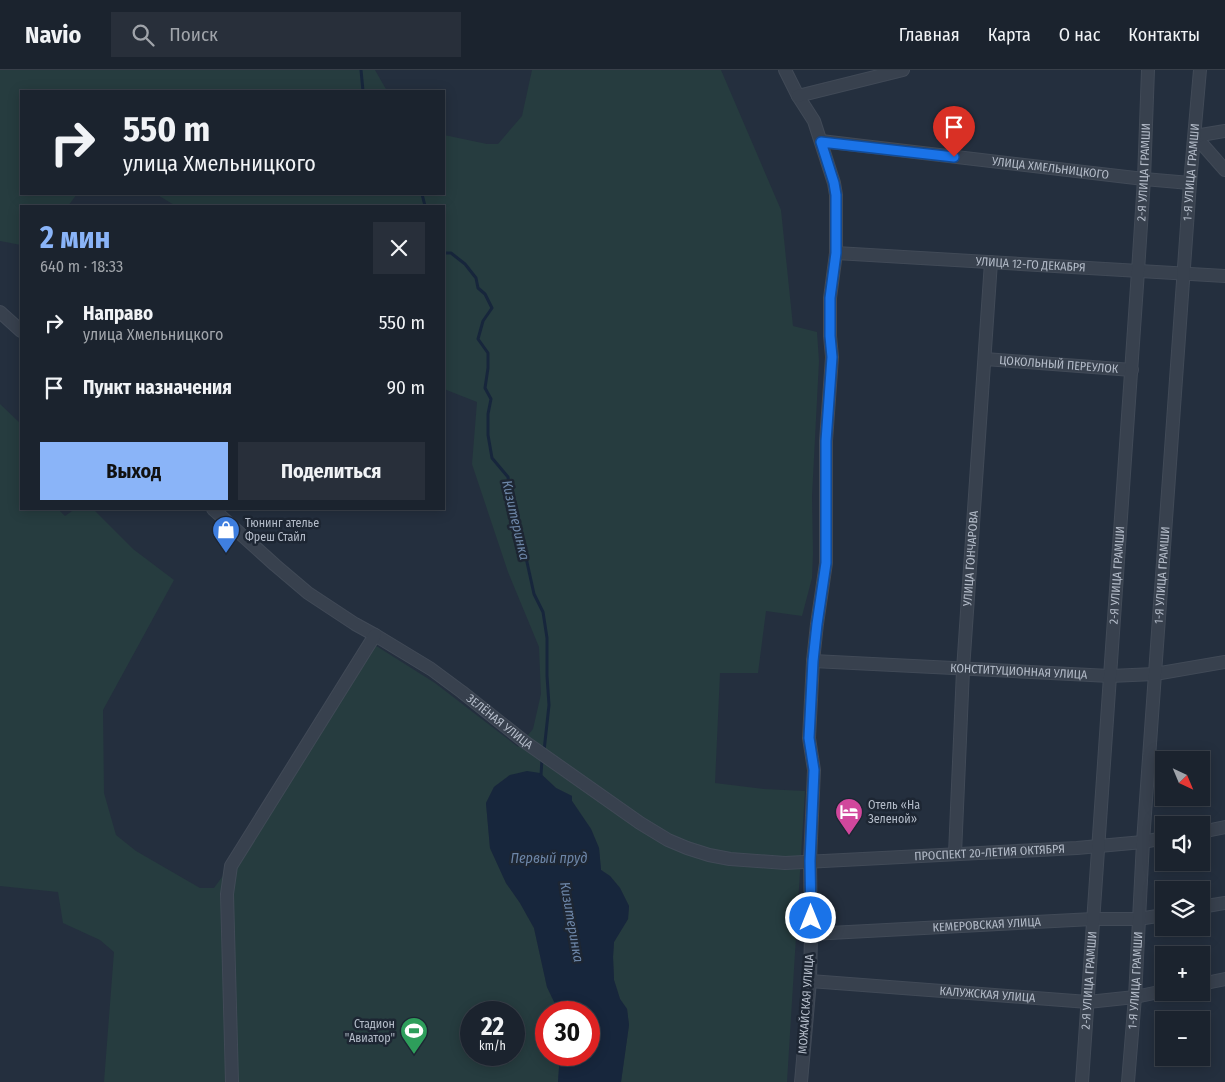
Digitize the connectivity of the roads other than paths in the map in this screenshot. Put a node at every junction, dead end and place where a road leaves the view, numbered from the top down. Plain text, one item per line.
1 (786, 70) edge
2 (903, 70) edge
3 (1148, 70) edge
4 (1200, 70) edge
5 (798, 96) junction
6 (1225, 131) edge
7 (1195, 136) junction
8 (821, 142) junction
9 (1225, 170) edge
10 (1144, 179) junction
11 (1190, 183) junction
12 (836, 253) junction
13 (991, 262) junction
14 (1138, 271) junction
15 (1184, 274) junction
16 (1225, 276) edge
17 (0, 312) edge
18 (20, 330) edge
19 (985, 359) junction
20 (1132, 370) junction
21 (214, 510) edge
22 (375, 635) junction
23 (813, 661) junction
24 (1225, 662) edge
25 (963, 670) junction
26 (1155, 674) junction
27 (1110, 676) junction
28 (1225, 827) edge
29 (1210, 830) edge
30 (1155, 840) edge
31 (1143, 842) junction
32 (1099, 846) junction
33 (955, 854) junction
34 (813, 861) junction
35 (1225, 903) edge
36 (1210, 906) edge
37 (1155, 916) edge
38 (1093, 919) junction
39 (1138, 919) junction
40 (811, 934) junction
41 (1225, 979) edge
42 (810, 981) junction
43 (1210, 982) edge
44 (1155, 993) edge
45 (1135, 997) junction
46 (1088, 1002) junction
47 (232, 1082) edge
48 (801, 1082) edge
49 (1082, 1082) edge
50 (1128, 1082) edge

1 - 5 street, МОЖАЙСКАЯ УЛИЦА
2 - 5 street
3 - 10 street, 2-Я УЛИЦА ГРАМШИ
4 - 7 street, 1-Я УЛИЦА ГРАМШИ
5 - 8 street, МОЖАЙСКАЯ УЛИЦА
6 - 7 street
7 - 9 street
7 - 11 street, 1-Я УЛИЦА ГРАМШИ
8 - 10 street, УЛИЦА ХМЕЛЬНИЦКОГО
8 - 12 street, МОЖАЙСКАЯ УЛИЦА
10 - 11 street, УЛИЦА ХМЕЛЬНИЦКОГО
10 - 14 street, 2-Я УЛИЦА ГРАМШИ
11 - 15 street, 1-Я УЛИЦА ГРАМШИ
12 - 13 street, УЛИЦА 12-ГО ДЕКАБРЯ
12 - 23 street, МОЖАЙСКАЯ УЛИЦА
13 - 14 street, УЛИЦА 12-ГО ДЕКАБРЯ
13 - 19 street, УЛИЦА ГОНЧАРОВА
14 - 15 street, УЛИЦА 12-ГО ДЕКАБРЯ
14 - 20 street, 2-Я УЛИЦА ГРАМШИ
15 - 16 street, УЛИЦА 12-ГО ДЕКАБРЯ
15 - 26 street, 1-Я УЛИЦА ГРАМШИ
17 - 18 street
19 - 20 street, ЦОКОЛЬНЫЙ ПЕРЕУЛОК
19 - 25 street, УЛИЦА ГОНЧАРОВА
20 - 27 street, 2-Я УЛИЦА ГРАМШИ
21 - 22 street, ЗЕЛЁНАЯ УЛИЦА
22 - 34 street, ЗЕЛЁНАЯ УЛИЦА
22 - 47 street
23 - 25 street, КОНСТИТУЦИОННАЯ УЛИЦА
23 - 34 street, МОЖАЙСКАЯ УЛИЦА
24 - 26 street, КОНСТИТУЦИОННАЯ УЛИЦА
25 - 27 street, КОНСТИТУЦИОННАЯ УЛИЦА
25 - 33 street, УЛИЦА ГОНЧАРОВА
26 - 27 street, КОНСТИТУЦИОННАЯ УЛИЦА
26 - 31 street, 1-Я УЛИЦА ГРАМШИ
27 - 32 street, 2-Я УЛИЦА ГРАМШИ
28 - 29 street
30 - 31 street, ПРОСПЕКТ 20-ЛЕТИЯ ОКТЯБРЯ
31 - 32 street, ПРОСПЕКТ 20-ЛЕТИЯ ОКТЯБРЯ
31 - 39 street, 1-Я УЛИЦА ГРАМШИ
32 - 33 street, ПРОСПЕКТ 20-ЛЕТИЯ ОКТЯБРЯ
32 - 38 street, 2-Я УЛИЦА ГРАМШИ
33 - 34 street, ПРОСПЕКТ 20-ЛЕТИЯ ОКТЯБРЯ
34 - 40 street, МОЖАЙСКАЯ УЛИЦА
35 - 36 street
37 - 39 street, КЕМЕРОВСКАЯ УЛИЦА
38 - 39 street, КЕМЕРОВСКАЯ УЛИЦА
38 - 40 street, КЕМЕРОВСКАЯ УЛИЦА
38 - 46 street, 2-Я УЛИЦА ГРАМШИ
39 - 45 street, 1-Я УЛИЦА ГРАМШИ
40 - 42 street, МОЖАЙСКАЯ УЛИЦА
41 - 43 street
42 - 46 street, КАЛУЖСКАЯ УЛИЦА
42 - 48 street, МОЖАЙСКАЯ УЛИЦА
44 - 45 street, КАЛУЖСКАЯ УЛИЦА
45 - 46 street, КАЛУЖСКАЯ УЛИЦА
45 - 50 street, 1-Я УЛИЦА ГРАМШИ
46 - 49 street, 2-Я УЛИЦА ГРАМШИ

